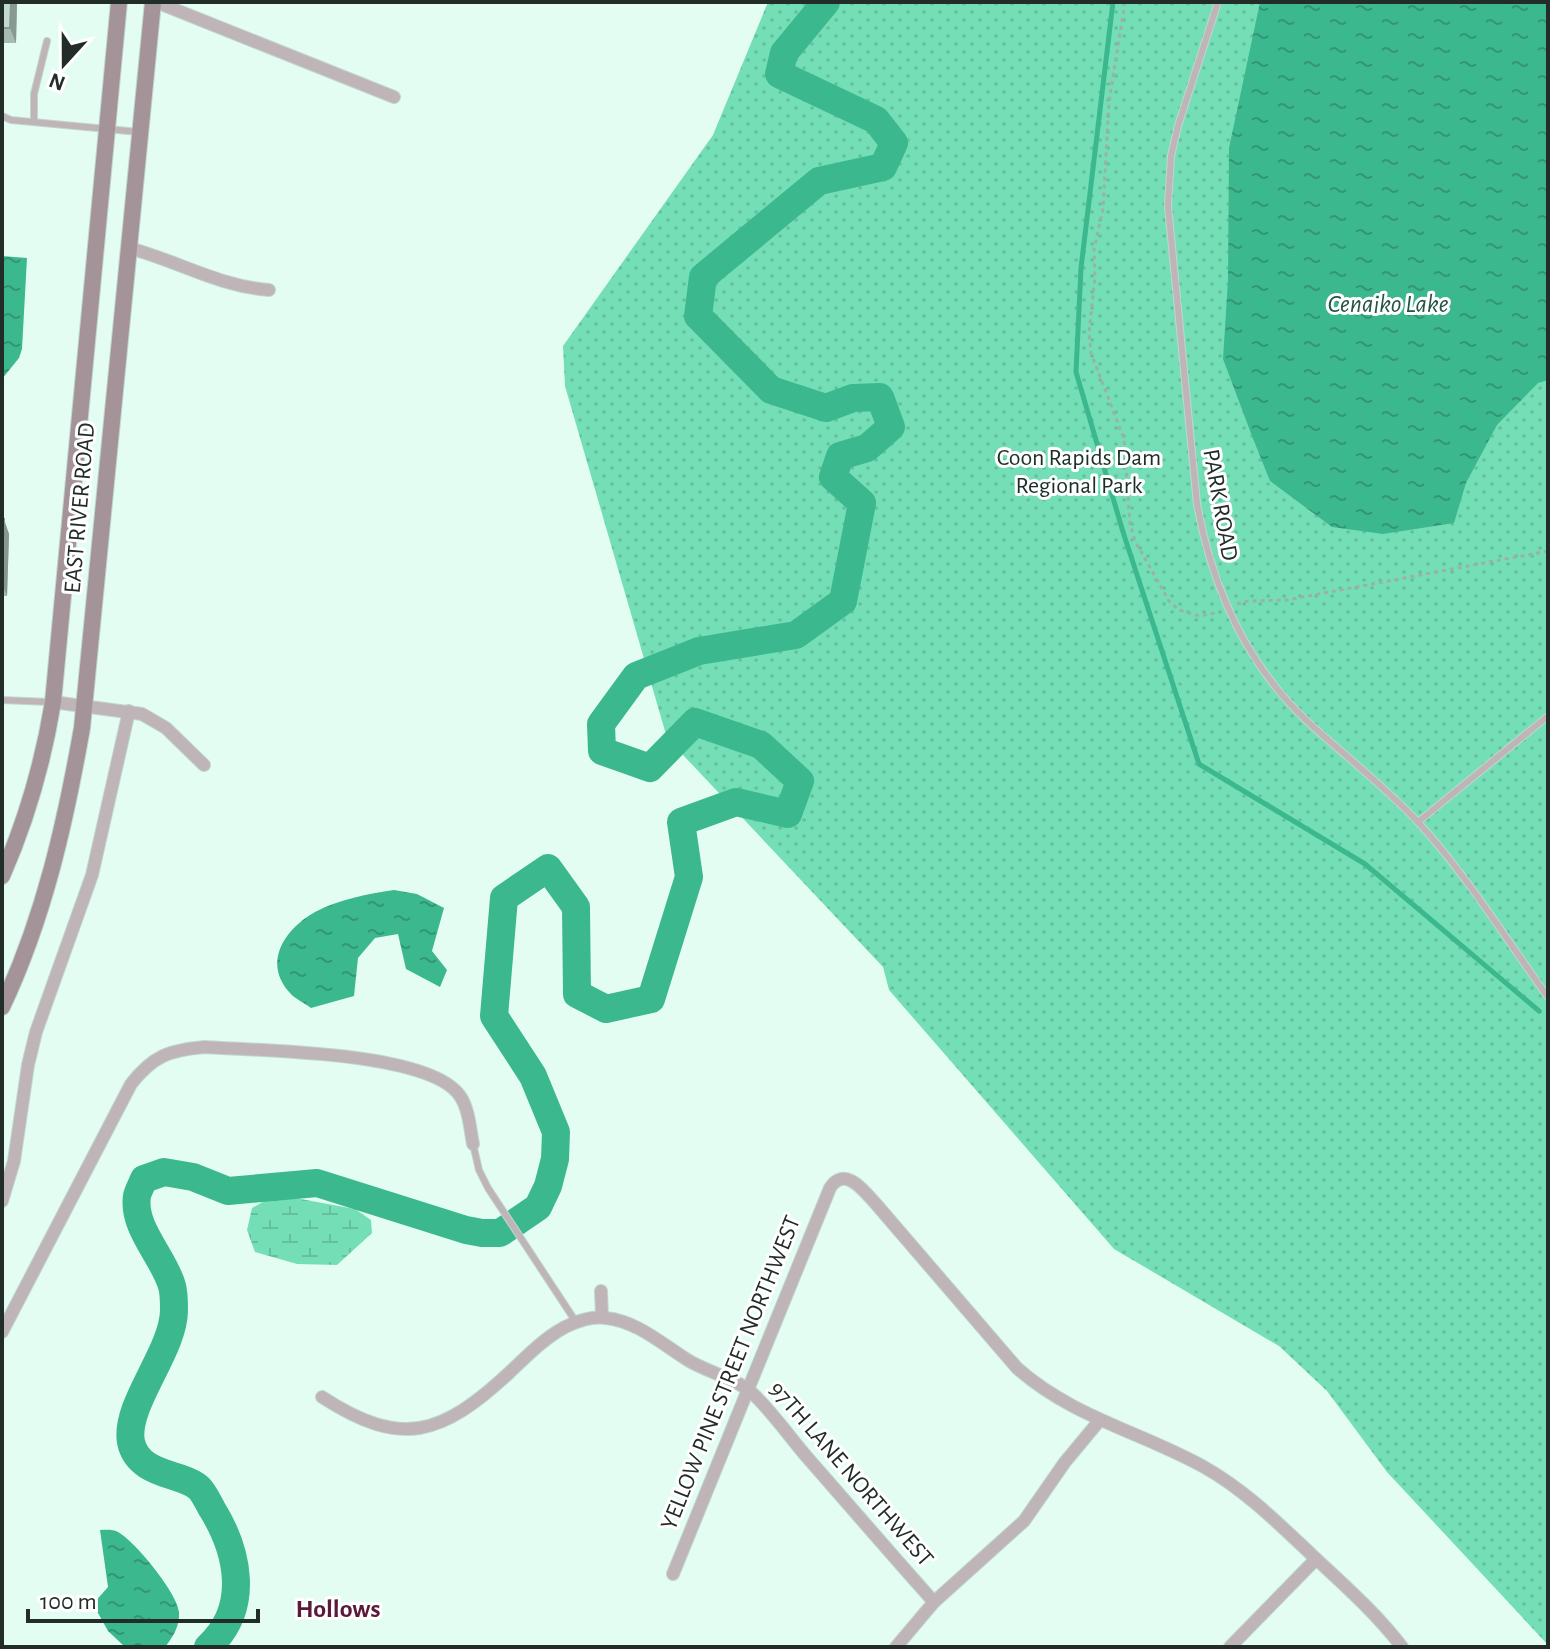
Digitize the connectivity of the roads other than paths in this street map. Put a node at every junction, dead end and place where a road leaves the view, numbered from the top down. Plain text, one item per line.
1 (119, 2) edge
2 (154, 2) edge
3 (1218, 2) edge
4 (47, 41) dead end
5 (394, 97) dead end
6 (2, 116) edge
7 (34, 122) junction
8 (106, 128) junction
9 (139, 132) junction
10 (129, 248) junction
11 (269, 290) dead end
12 (2, 700) edge
13 (53, 702) junction
14 (85, 705) junction
15 (129, 711) junction
16 (1548, 716) edge
17 (204, 765) dead end
18 (1418, 822) junction
19 (2, 876) edge
20 (1548, 997) edge
21 (2, 1007) edge
22 (473, 1144) joint
23 (2, 1201) edge
24 (601, 1291) dead end
25 (602, 1317) junction
26 (576, 1322) junction
27 (2, 1332) edge
28 (749, 1390) junction
29 (322, 1397) dead end
30 (1100, 1420) junction
31 (1316, 1559) junction
32 (673, 1574) dead end
33 (934, 1602) junction
34 (896, 1647) edge
35 (1230, 1647) edge
36 (1402, 1647) edge

1 - 8 main road, EAST RIVER ROAD
2 - 5 street
2 - 9 main road, EAST RIVER ROAD
3 - 18 lane, PARK ROAD
4 - 7 lane
6 - 7 lane
7 - 8 lane
8 - 9 lane
8 - 13 main road, EAST RIVER ROAD
9 - 10 main road, EAST RIVER ROAD
10 - 11 street
10 - 14 main road, EAST RIVER ROAD
12 - 13 lane
13 - 14 street
13 - 19 main road, EAST RIVER ROAD
14 - 15 street
14 - 21 main road, EAST RIVER ROAD
15 - 17 street
15 - 23 street
16 - 18 lane
18 - 20 lane, PARK ROAD
22 - 26 lane
22 - 27 street
24 - 25 street
25 - 26 street, 97TH LANE NORTHWEST
25 - 28 street, 97TH LANE NORTHWEST
26 - 29 street, 97TH LANE NORTHWEST
28 - 30 street, YELLOW PINE STREET NORTHWEST
28 - 32 street, YELLOW PINE STREET NORTHWEST
28 - 33 street, 97TH LANE NORTHWEST
30 - 31 street
30 - 33 street
31 - 35 street
31 - 36 street
33 - 34 street

